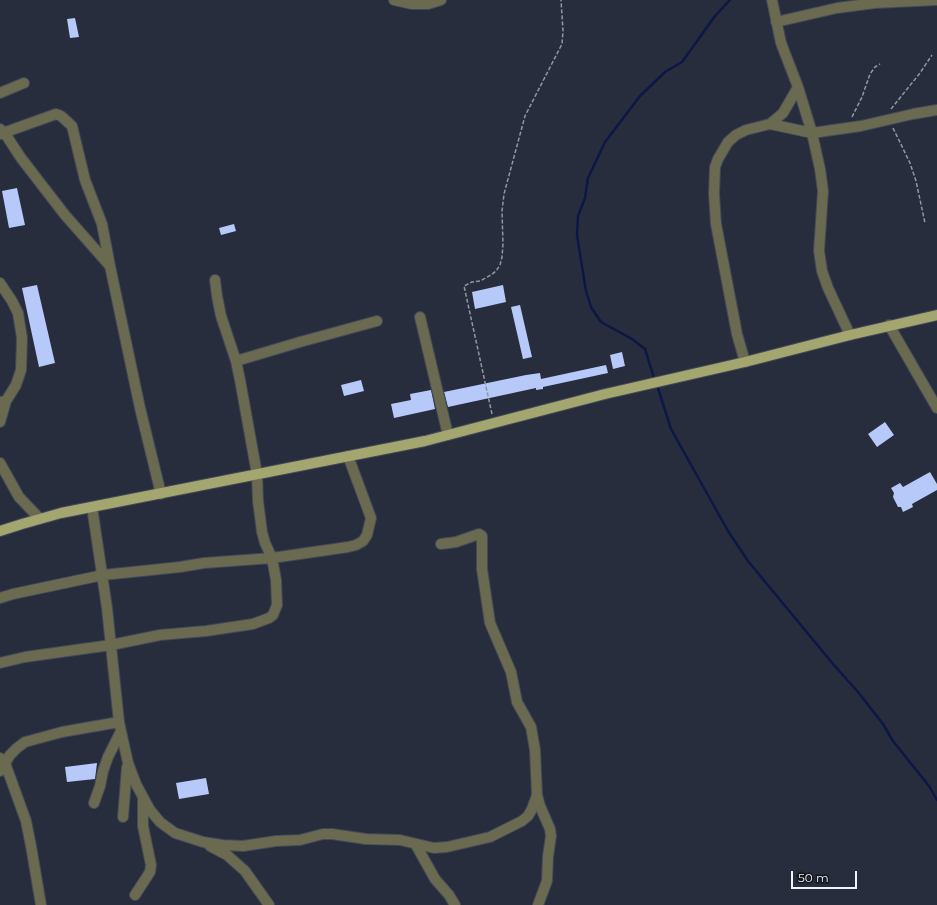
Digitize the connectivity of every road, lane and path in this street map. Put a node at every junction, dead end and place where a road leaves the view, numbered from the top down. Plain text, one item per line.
1 (394, 0) edge
2 (441, 0) edge
3 (561, 0) edge
4 (772, 0) edge
5 (937, 0) edge
6 (776, 22) junction
7 (932, 55) dead end
8 (880, 64) dead end
9 (24, 82) dead end
10 (798, 87) junction
11 (0, 93) edge
12 (937, 110) edge
13 (885, 120) junction
14 (770, 124) junction
15 (846, 127) junction
16 (1, 132) edge
17 (812, 133) junction
18 (925, 223) dead end
19 (110, 266) junction
20 (215, 280) dead end
21 (0, 283) edge
22 (937, 314) edge
23 (420, 317) dead end
24 (377, 321) dead end
25 (889, 325) junction
26 (850, 335) junction
27 (236, 361) junction
28 (745, 362) junction
29 (3, 402) edge
30 (937, 408) edge
31 (0, 422) edge
32 (494, 423) junction
33 (448, 435) junction
34 (348, 456) junction
35 (0, 462) edge
36 (258, 474) junction
37 (161, 494) junction
38 (92, 507) junction
39 (40, 519) junction
40 (0, 531) edge
41 (441, 544) dead end
42 (272, 558) junction
43 (103, 575) junction
44 (0, 598) edge
45 (111, 645) junction
46 (0, 663) edge
47 (120, 727) junction
48 (128, 763) junction
49 (2, 764) edge
50 (537, 794) junction
51 (143, 798) junction
52 (94, 803) dead end
53 (123, 817) dead end
54 (203, 842) junction
55 (416, 845) junction
56 (135, 895) dead end
57 (41, 905) edge
58 (269, 905) edge
59 (455, 905) edge
60 (538, 905) edge

1 - 2 street
3 - 32 path
4 - 6 street
5 - 6 street
6 - 10 street
7 - 13 path
8 - 15 path
9 - 11 street
10 - 14 street
10 - 17 street
12 - 13 street
13 - 15 street
13 - 18 path
14 - 17 street
14 - 28 street
15 - 17 street
16 - 19 street
16 - 19 street
17 - 26 street
19 - 37 street
20 - 27 street
21 - 29 street
22 - 25 main road
23 - 33 street
24 - 27 street
25 - 26 main road
25 - 30 street
26 - 28 main road
27 - 36 street
28 - 32 main road
29 - 31 street
32 - 33 main road
33 - 34 main road
34 - 36 main road
34 - 42 street
35 - 39 street
36 - 37 main road
36 - 42 street
37 - 38 main road
38 - 39 main road
38 - 43 street
39 - 40 main road
41 - 50 street
42 - 43 street
42 - 45 street
43 - 44 street
43 - 45 street
45 - 46 street
45 - 47 street
47 - 48 street
47 - 49 street
47 - 52 street
48 - 51 street
48 - 53 street
49 - 57 street
50 - 55 street
50 - 60 street
51 - 54 street
51 - 56 street
54 - 55 street
54 - 58 street
55 - 59 street

